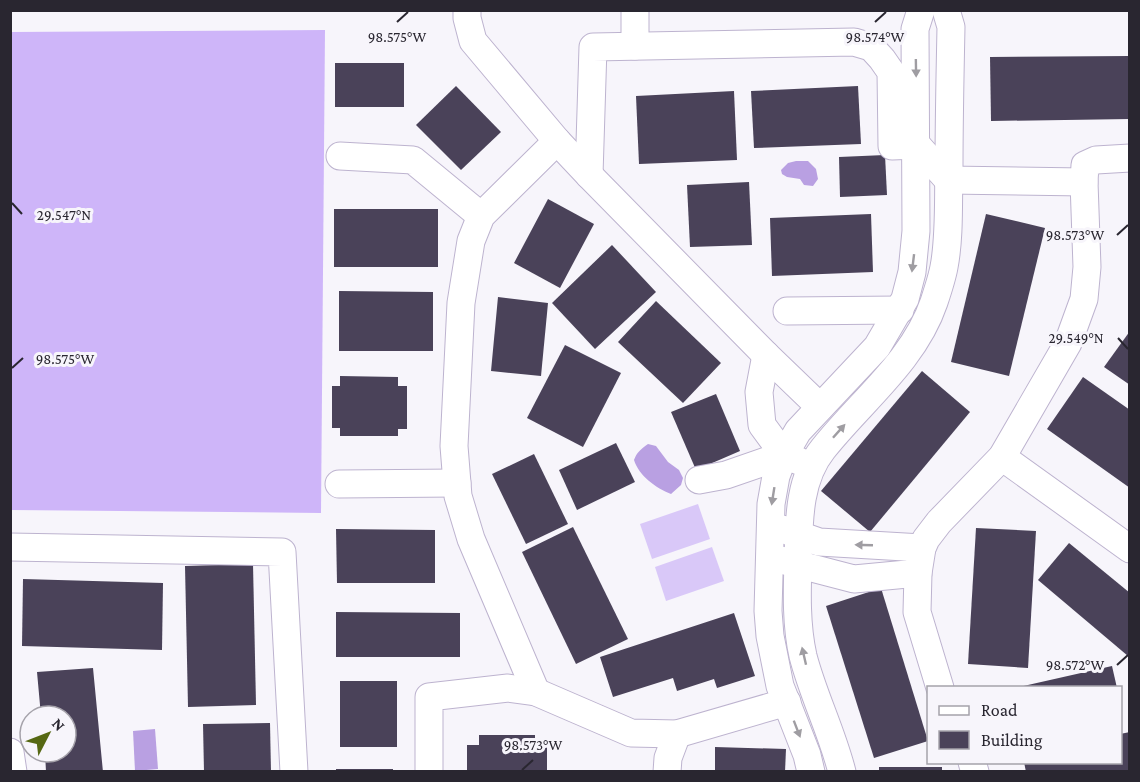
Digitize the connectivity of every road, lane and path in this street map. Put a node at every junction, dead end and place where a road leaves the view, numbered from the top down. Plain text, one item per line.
1 (467, 10) edge
2 (635, 10) edge
3 (921, 10) edge
4 (946, 10) edge
5 (635, 46) junction
6 (557, 141) junction
7 (917, 145) junction
8 (340, 156) dead end
9 (1130, 159) edge
10 (589, 175) junction
11 (948, 180) junction
12 (1084, 182) junction
13 (481, 216) junction
14 (900, 310) junction
15 (787, 311) dead end
16 (877, 347) junction
17 (766, 355) junction
18 (897, 366) junction
19 (820, 407) junction
20 (784, 455) junction
21 (1002, 457) junction
22 (812, 466) junction
23 (699, 480) dead end
24 (457, 483) junction
25 (339, 484) dead end
26 (770, 525) junction
27 (798, 535) junction
28 (10, 547) edge
29 (1130, 549) edge
30 (770, 557) junction
31 (920, 561) junction
32 (797, 565) junction
33 (940, 686) edge
34 (536, 692) junction
35 (786, 702) junction
36 (677, 734) junction
37 (10, 752) edge
38 (839, 759) edge
39 (809, 763) edge
40 (13, 771) edge
41 (294, 771) edge
42 (429, 771) edge
43 (667, 771) edge

1 - 6 lane
2 - 5 lane
3 -> 7 lane
4 - 11 lane
5 - 7 lane
5 - 10 lane
6 - 10 lane
6 - 13 lane
7 - 11 lane
7 -> 14 lane
8 - 13 lane
9 - 12 lane
10 - 17 lane
11 - 12 lane
11 - 18 lane
12 - 21 lane
13 - 24 lane
14 - 15 lane
14 - 16 lane
16 - 18 lane
16 - 19 lane
17 - 19 lane
17 - 20 lane
22 -> 18 lane
19 - 20 lane
20 - 22 lane
20 - 23 lane
20 -> 26 lane
21 - 29 lane
21 - 31 lane
22 - 27 lane
24 - 25 lane
24 - 34 lane
26 - 27 lane
26 - 30 lane
31 -> 27 lane
27 - 32 lane
28 - 41 lane
30 - 32 lane
30 - 35 lane
31 - 32 lane
31 - 33 lane
38 -> 32 lane
34 - 36 lane
34 - 42 lane
35 - 36 lane
35 -> 39 lane
36 - 43 lane
37 - 40 lane
38 - 39 lane

